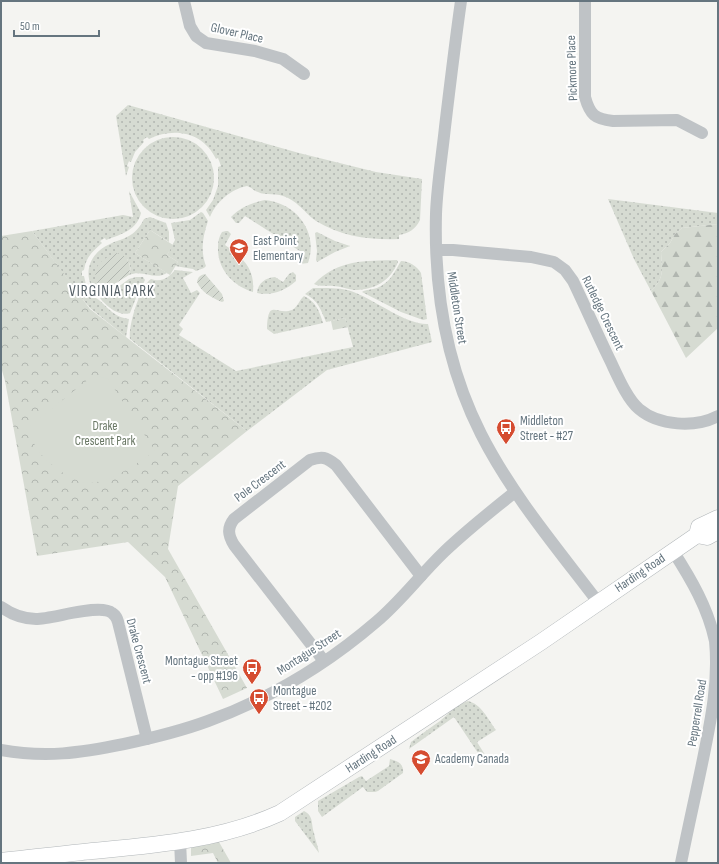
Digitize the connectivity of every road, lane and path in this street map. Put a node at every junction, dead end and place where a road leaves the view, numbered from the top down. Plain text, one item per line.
1 (184, 1) edge
2 (461, 1) edge
3 (585, 1) edge
4 (304, 74) dead end
5 (702, 133) dead end
6 (437, 250) junction
7 (718, 416) edge
8 (515, 492) junction
9 (718, 518) edge
10 (718, 531) edge
11 (697, 535) junction
12 (673, 551) junction
13 (421, 576) junction
14 (598, 602) junction
15 (1, 607) edge
16 (324, 661) junction
17 (146, 739) junction
18 (1, 750) edge
19 (180, 842) junction
20 (1, 860) edge
21 (181, 863) edge
22 (681, 863) edge

1 - 4 street, Glover Place
2 - 6 street, Middleton Street
3 - 5 street, Pickmore Place
6 - 7 street, Rutledge Crescent
6 - 8 street, Middleton Street
8 - 13 street, Montague Street
8 - 14 street, Middleton Street
9 - 11 street, Harding Road
10 - 11 street, Harding Road
11 - 12 street, Harding Road
12 - 14 street, Harding Road
12 - 22 street, Pepperrell Road
13 - 16 street, Montague Street
13 - 16 street, Pole Crescent
14 - 19 street, Harding Road
15 - 17 street, Drake Crescent
16 - 17 street, Montague Street
17 - 18 street, Montague Street
19 - 20 street, Harding Road
19 - 21 street

